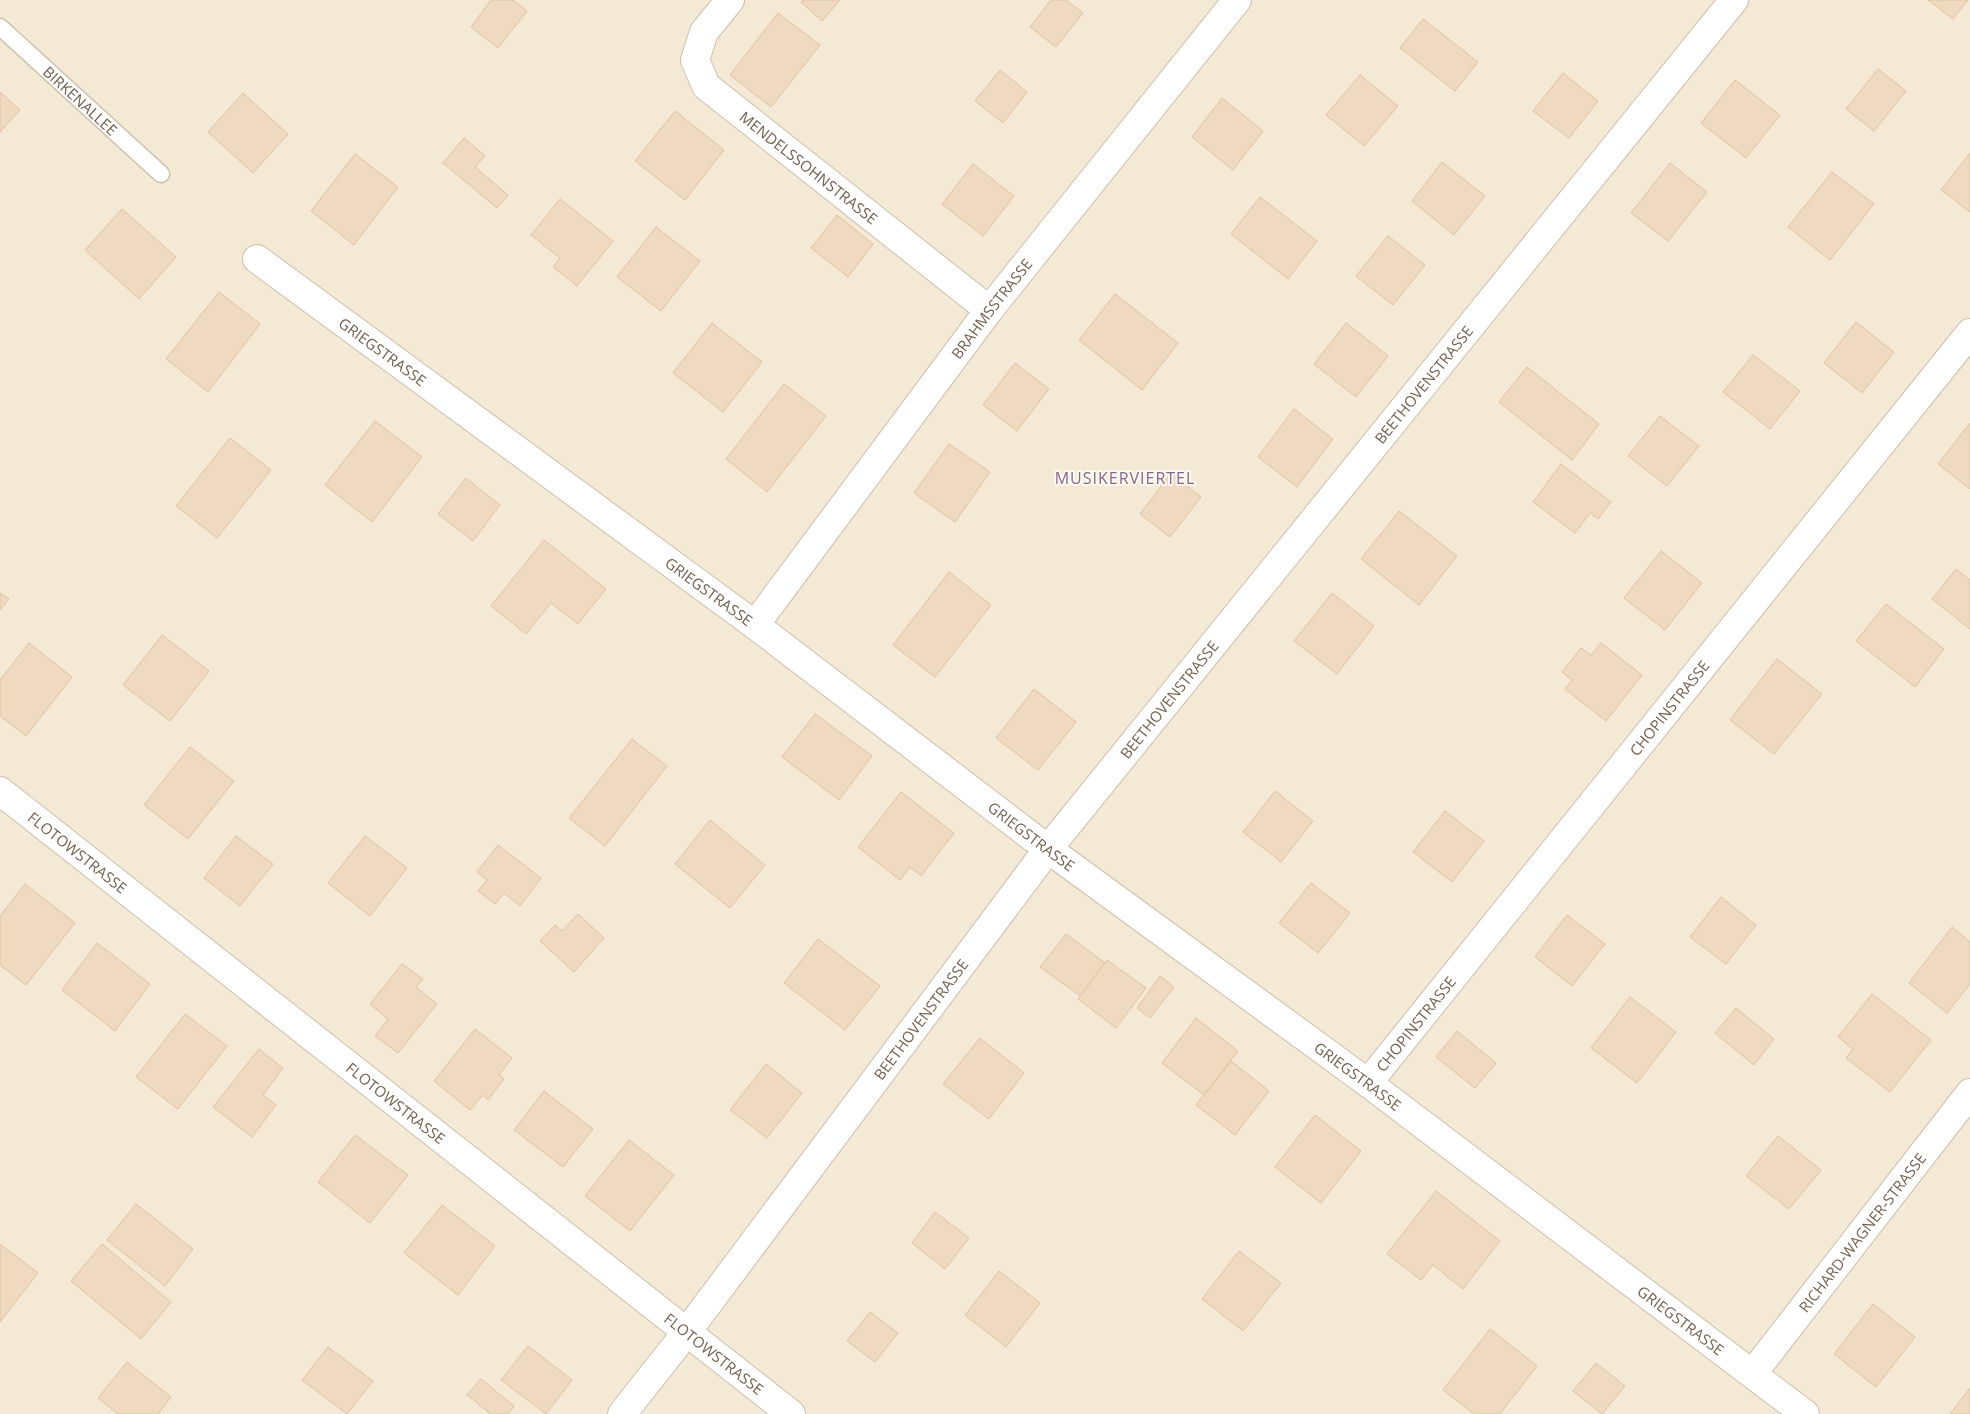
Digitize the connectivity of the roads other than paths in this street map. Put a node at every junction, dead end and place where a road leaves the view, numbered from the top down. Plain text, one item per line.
1 (730, 0) edge
2 (1237, 0) edge
3 (1734, 0) edge
4 (0, 27) edge
5 (161, 174) dead end
6 (257, 259) dead end
7 (989, 310) junction
8 (1970, 333) edge
9 (755, 625) junction
10 (0, 791) edge
11 (1048, 849) junction
12 (1368, 1083) junction
13 (1970, 1093) edge
14 (686, 1333) junction
15 (1752, 1373) junction
16 (622, 1414) edge
17 (790, 1414) edge
18 (1805, 1414) edge

1 - 7 street, MENDELSSOHNSTRASSE
2 - 7 street, BRAHMSSTRASSE
3 - 11 street, BEETHOVENSTRASSE
4 - 5 lane, BIRKENALLEE
6 - 9 street, GRIEGSTRASSE
7 - 9 street, BRAHMSSTRASSE
8 - 12 street, CHOPINSTRASSE
9 - 11 street, GRIEGSTRASSE
10 - 14 street, FLOTOWSTRASSE
11 - 12 street, GRIEGSTRASSE
11 - 14 street, BEETHOVENSTRASSE
12 - 15 street, GRIEGSTRASSE
13 - 15 street, RICHARD-WAGNER-STRASSE
14 - 16 street, BEETHOVENSTRASSE
14 - 17 street, FLOTOWSTRASSE
15 - 18 street, GRIEGSTRASSE

